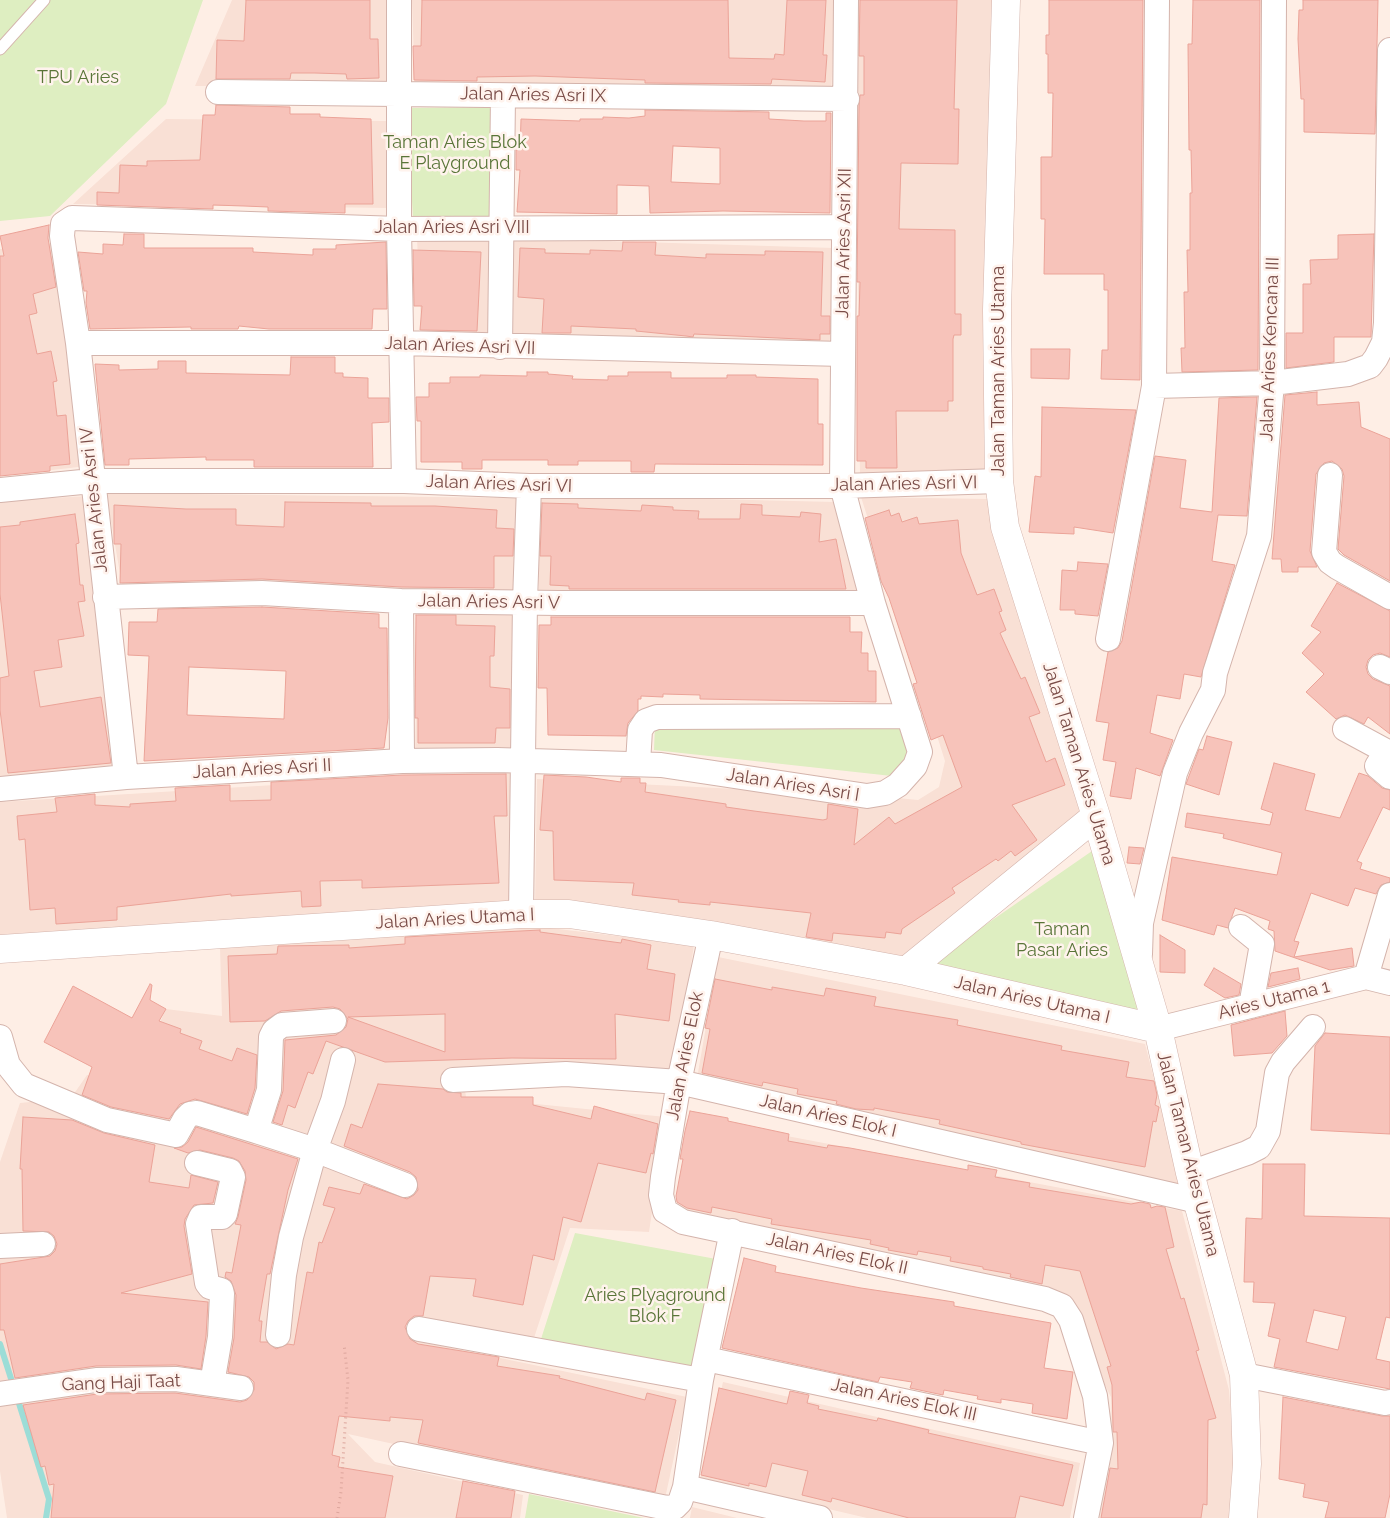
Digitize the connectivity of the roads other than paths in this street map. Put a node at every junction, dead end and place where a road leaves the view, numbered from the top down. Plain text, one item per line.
1 (44, 0) edge
2 (399, 0) edge
3 (846, 0) edge
4 (1006, 0) edge
5 (1157, 0) edge
6 (1274, 0) edge
7 (0, 49) edge
8 (1390, 50) edge
9 (218, 92) dead end
10 (399, 93) junction
11 (504, 96) junction
12 (847, 99) junction
13 (63, 224) joint
14 (844, 227) junction
15 (503, 228) junction
16 (399, 229) junction
17 (78, 343) junction
18 (401, 343) junction
19 (500, 347) junction
20 (843, 354) junction
21 (1272, 383) junction
22 (1154, 386) junction
23 (1330, 475) dead end
24 (92, 480) junction
25 (404, 480) junction
26 (999, 482) junction
27 (529, 486) junction
28 (842, 486) junction
29 (0, 490) edge
30 (105, 597) junction
31 (1390, 597) edge
32 (401, 600) junction
33 (525, 602) junction
34 (873, 604) junction
35 (1108, 639) dead end
36 (909, 716) junction
37 (1345, 729) dead end
38 (524, 760) junction
39 (402, 761) junction
40 (638, 763) junction
41 (126, 777) junction
42 (1390, 777) edge
43 (0, 789) edge
44 (1096, 816) junction
45 (1390, 895) edge
46 (521, 914) junction
47 (1241, 927) dead end
48 (711, 935) junction
49 (0, 949) edge
50 (1140, 969) junction
51 (906, 971) junction
52 (1366, 977) junction
53 (1390, 984) edge
54 (1251, 1006) junction
55 (334, 1021) dead end
56 (1313, 1027) dead end
57 (1158, 1029) junction
58 (0, 1037) edge
59 (343, 1060) dead end
60 (453, 1080) dead end
61 (679, 1082) junction
62 (256, 1131) junction
63 (315, 1150) junction
64 (197, 1163) dead end
65 (1190, 1173) junction
66 (663, 1177) joint
67 (405, 1185) dead end
68 (1198, 1201) junction
69 (732, 1231) junction
70 (43, 1244) dead end
71 (0, 1246) edge
72 (419, 1329) dead end
73 (278, 1335) dead end
74 (704, 1369) junction
75 (1244, 1375) junction
76 (212, 1384) junction
77 (241, 1388) dead end
78 (0, 1394) edge
79 (1390, 1402) edge
80 (1101, 1443) junction
81 (401, 1454) dead end
82 (684, 1487) junction
83 (820, 1518) edge
84 (1086, 1518) edge
85 (1243, 1518) edge

1 - 7 lane
2 - 10 street
3 - 12 street, Jalan Aries Asri XII
4 - 26 street, Jalan Taman Aries Utama
5 - 22 street
6 - 21 street, Jalan Aries Kencana III
8 - 21 street
9 - 10 street, Jalan Aries Asri IX
10 - 11 street, Jalan Aries Asri IX
10 - 16 street
11 - 12 street, Jalan Aries Asri IX
11 - 15 street
12 - 14 street, Jalan Aries Asri XII
13 - 16 street, Jalan Aries Asri VIII
13 - 17 street, Jalan Aries Asri IV
14 - 15 street, Jalan Aries Asri VIII
14 - 20 street, Jalan Aries Asri XII
15 - 16 street, Jalan Aries Asri VIII
15 - 19 street
16 - 18 street
17 - 18 street, Jalan Aries Asri VII
17 - 24 street, Jalan Aries Asri IV
18 - 19 street, Jalan Aries Asri VII
18 - 25 street
19 - 20 street, Jalan Aries Asri VII
20 - 28 street, Jalan Aries Asri XII
21 - 22 street
21 - 50 street, Jalan Aries Kencana III
22 - 35 street
23 - 31 street
24 - 25 street, Jalan Aries Asri VI
24 - 29 street, Jalan Aries Asri VI
24 - 30 street, Jalan Aries Asri IV
25 - 27 street, Jalan Aries Asri VI
26 - 28 street, Jalan Aries Asri VI
26 - 44 street, Jalan Taman Aries Utama
27 - 28 street, Jalan Aries Asri VI
27 - 33 street
28 - 34 street, Jalan Aries Asri I
30 - 32 street, Jalan Aries Asri V
30 - 41 street, Jalan Aries Asri IV
32 - 33 street, Jalan Aries Asri V
32 - 39 street
33 - 34 street, Jalan Aries Asri V
33 - 38 street
34 - 36 street, Jalan Aries Asri I
36 - 40 street
36 - 40 street, Jalan Aries Asri I
37 - 42 street
38 - 39 street, Jalan Aries Asri II
38 - 40 street, Jalan Aries Asri I
38 - 46 street
39 - 41 street, Jalan Aries Asri II
41 - 43 street, Jalan Aries Asri II
44 - 50 street, Jalan Taman Aries Utama
44 - 51 street
45 - 52 street
46 - 48 street, Jalan Aries Utama I
46 - 49 street, Jalan Aries Utama I
47 - 54 street
48 - 51 street, Jalan Aries Utama I
48 - 61 street, Jalan Aries Elok
50 - 57 street, Jalan Taman Aries Utama
51 - 57 street, Jalan Aries Utama I
52 - 53 street
52 - 54 street, Aries Utama 1
54 - 57 street, Aries Utama 1
55 - 62 street
56 - 65 street
57 - 65 street, Jalan Taman Aries Utama
58 - 62 street
59 - 63 street
60 - 61 street, Jalan Aries Elok I
61 - 66 street, Jalan Aries Elok
61 - 68 street, Jalan Aries Elok I
62 - 63 street
63 - 67 street
63 - 73 street
64 - 76 street
65 - 68 street, Jalan Taman Aries Utama
66 - 69 street, Jalan Aries Elok II
68 - 75 street, Jalan Taman Aries Utama
69 - 74 street
69 - 80 street, Jalan Aries Elok II
70 - 71 street
72 - 74 street, Jalan Aries Elok III
74 - 80 street, Jalan Aries Elok III
74 - 82 street
75 - 79 street
75 - 85 street, Jalan Taman Aries Utama
76 - 77 street, Gang Haji Taat
76 - 78 street, Gang Haji Taat
80 - 84 street, Jalan Aries Elok II
81 - 82 street
82 - 83 street

